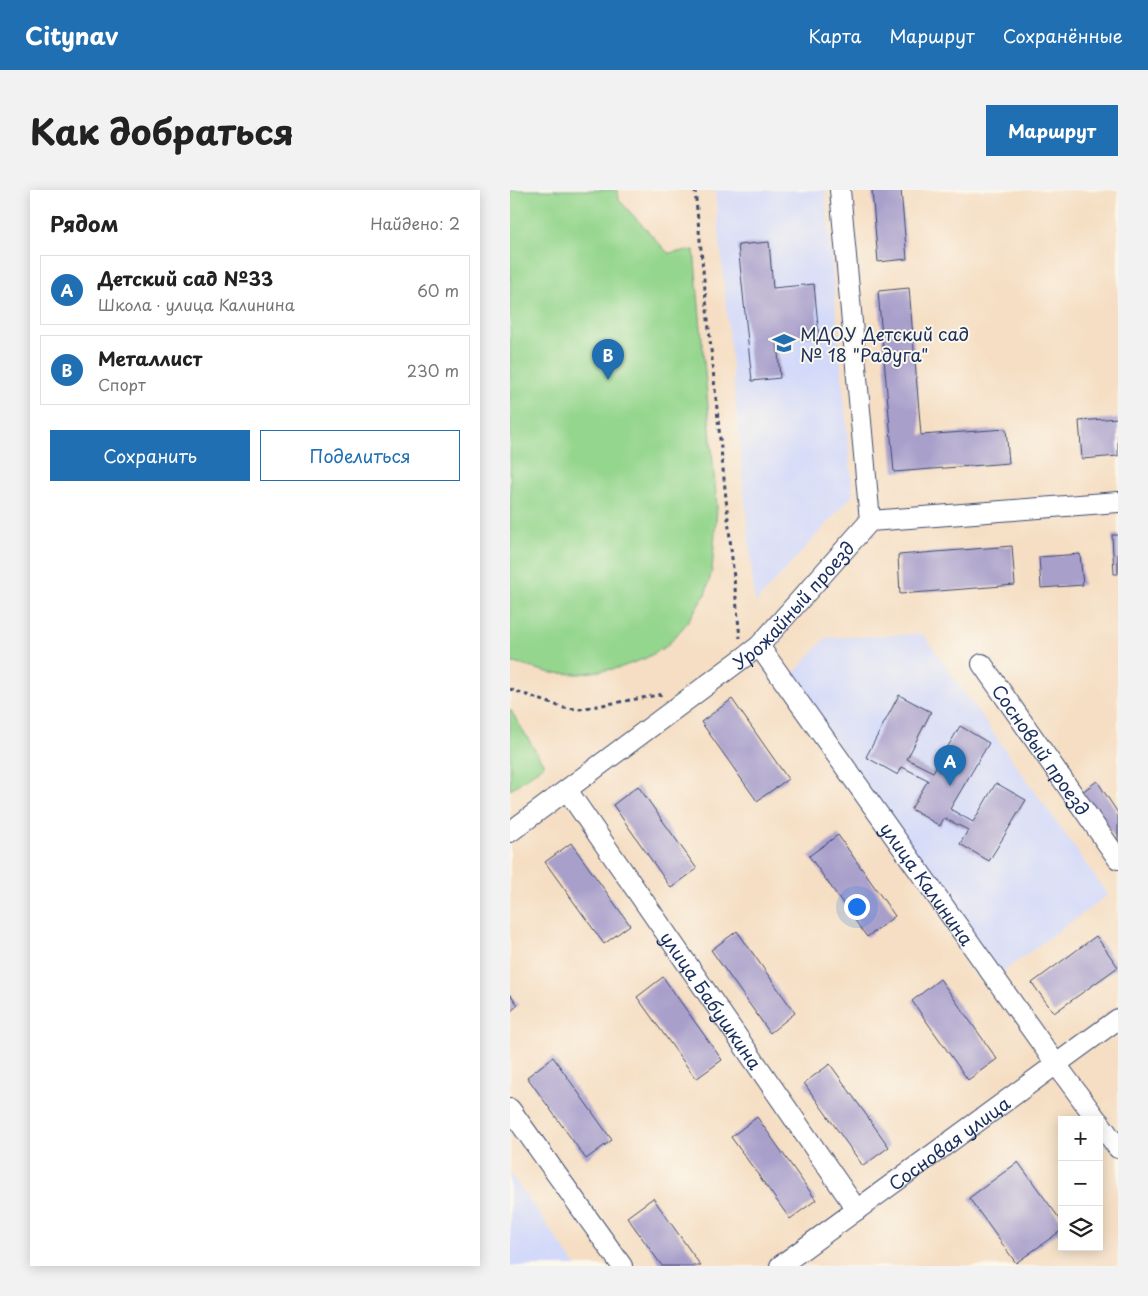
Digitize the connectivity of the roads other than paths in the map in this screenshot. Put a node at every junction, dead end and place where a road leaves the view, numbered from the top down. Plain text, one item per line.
1 (840, 190) edge
2 (1118, 502) edge
3 (870, 521) junction
4 (759, 646) junction
5 (982, 664) dead end
6 (566, 790) junction
7 (510, 832) edge
8 (1118, 859) edge
9 (1118, 1019) edge
10 (1056, 1064) junction
11 (510, 1109) edge
12 (1094, 1116) edge
13 (1103, 1128) edge
14 (1118, 1148) edge
15 (857, 1210) junction
16 (622, 1266) edge
17 (780, 1266) edge

1 - 3 street
2 - 3 street
3 - 4 street, Урожайный проезд
4 - 6 street, Урожайный проезд
4 - 10 street, улица Калинина
5 - 8 street, Сосновый проезд
6 - 7 street, Урожайный проезд
6 - 15 street, улица Бабушкина
9 - 10 street, Сосновая улица
10 - 12 street, улица Калинина
10 - 15 street, Сосновая улица
11 - 16 street
13 - 14 street, улица Калинина
15 - 17 street, Сосновая улица

